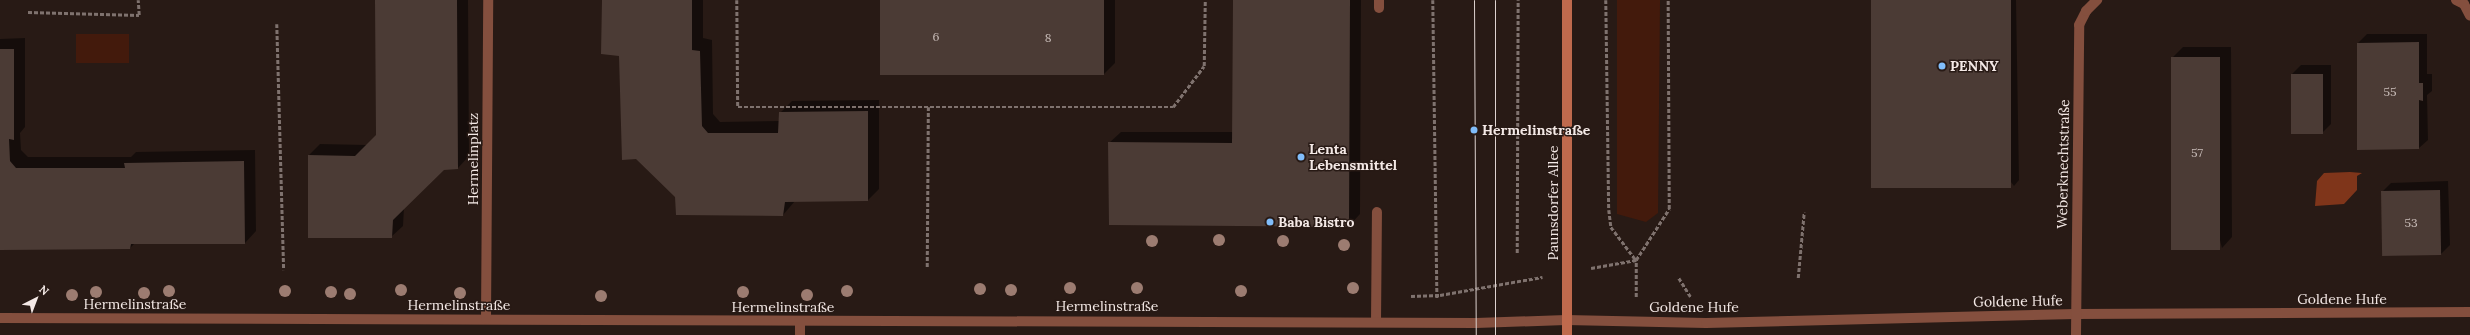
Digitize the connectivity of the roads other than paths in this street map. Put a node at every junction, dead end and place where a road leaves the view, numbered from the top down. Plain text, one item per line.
1 (488, 0) edge
2 (1567, 0) edge
3 (2097, 0) edge
4 (2456, 0) edge
5 (2470, 16) edge
6 (1377, 212) dead end
7 (2470, 312) edge
8 (2076, 314) junction
9 (0, 318) edge
10 (486, 319) junction
11 (1566, 320) junction
12 (800, 321) junction
13 (1376, 322) junction
14 (800, 335) edge
15 (1566, 335) edge
16 (2076, 335) edge

1 - 10 street, Hermelinplatz
2 - 11 main road, Paunsdorfer Allee
3 - 8 street, Weberknechtstraße
4 - 5 street
6 - 13 street
7 - 8 street, Goldene Hufe
8 - 11 street, Goldene Hufe
8 - 16 street, Weberknechtstraße
9 - 10 street, Hermelinstraße
10 - 12 street, Hermelinstraße
11 - 13 street, Hermelinstraße
11 - 15 main road, Paunsdorfer Allee
12 - 13 street, Hermelinstraße
12 - 14 street

